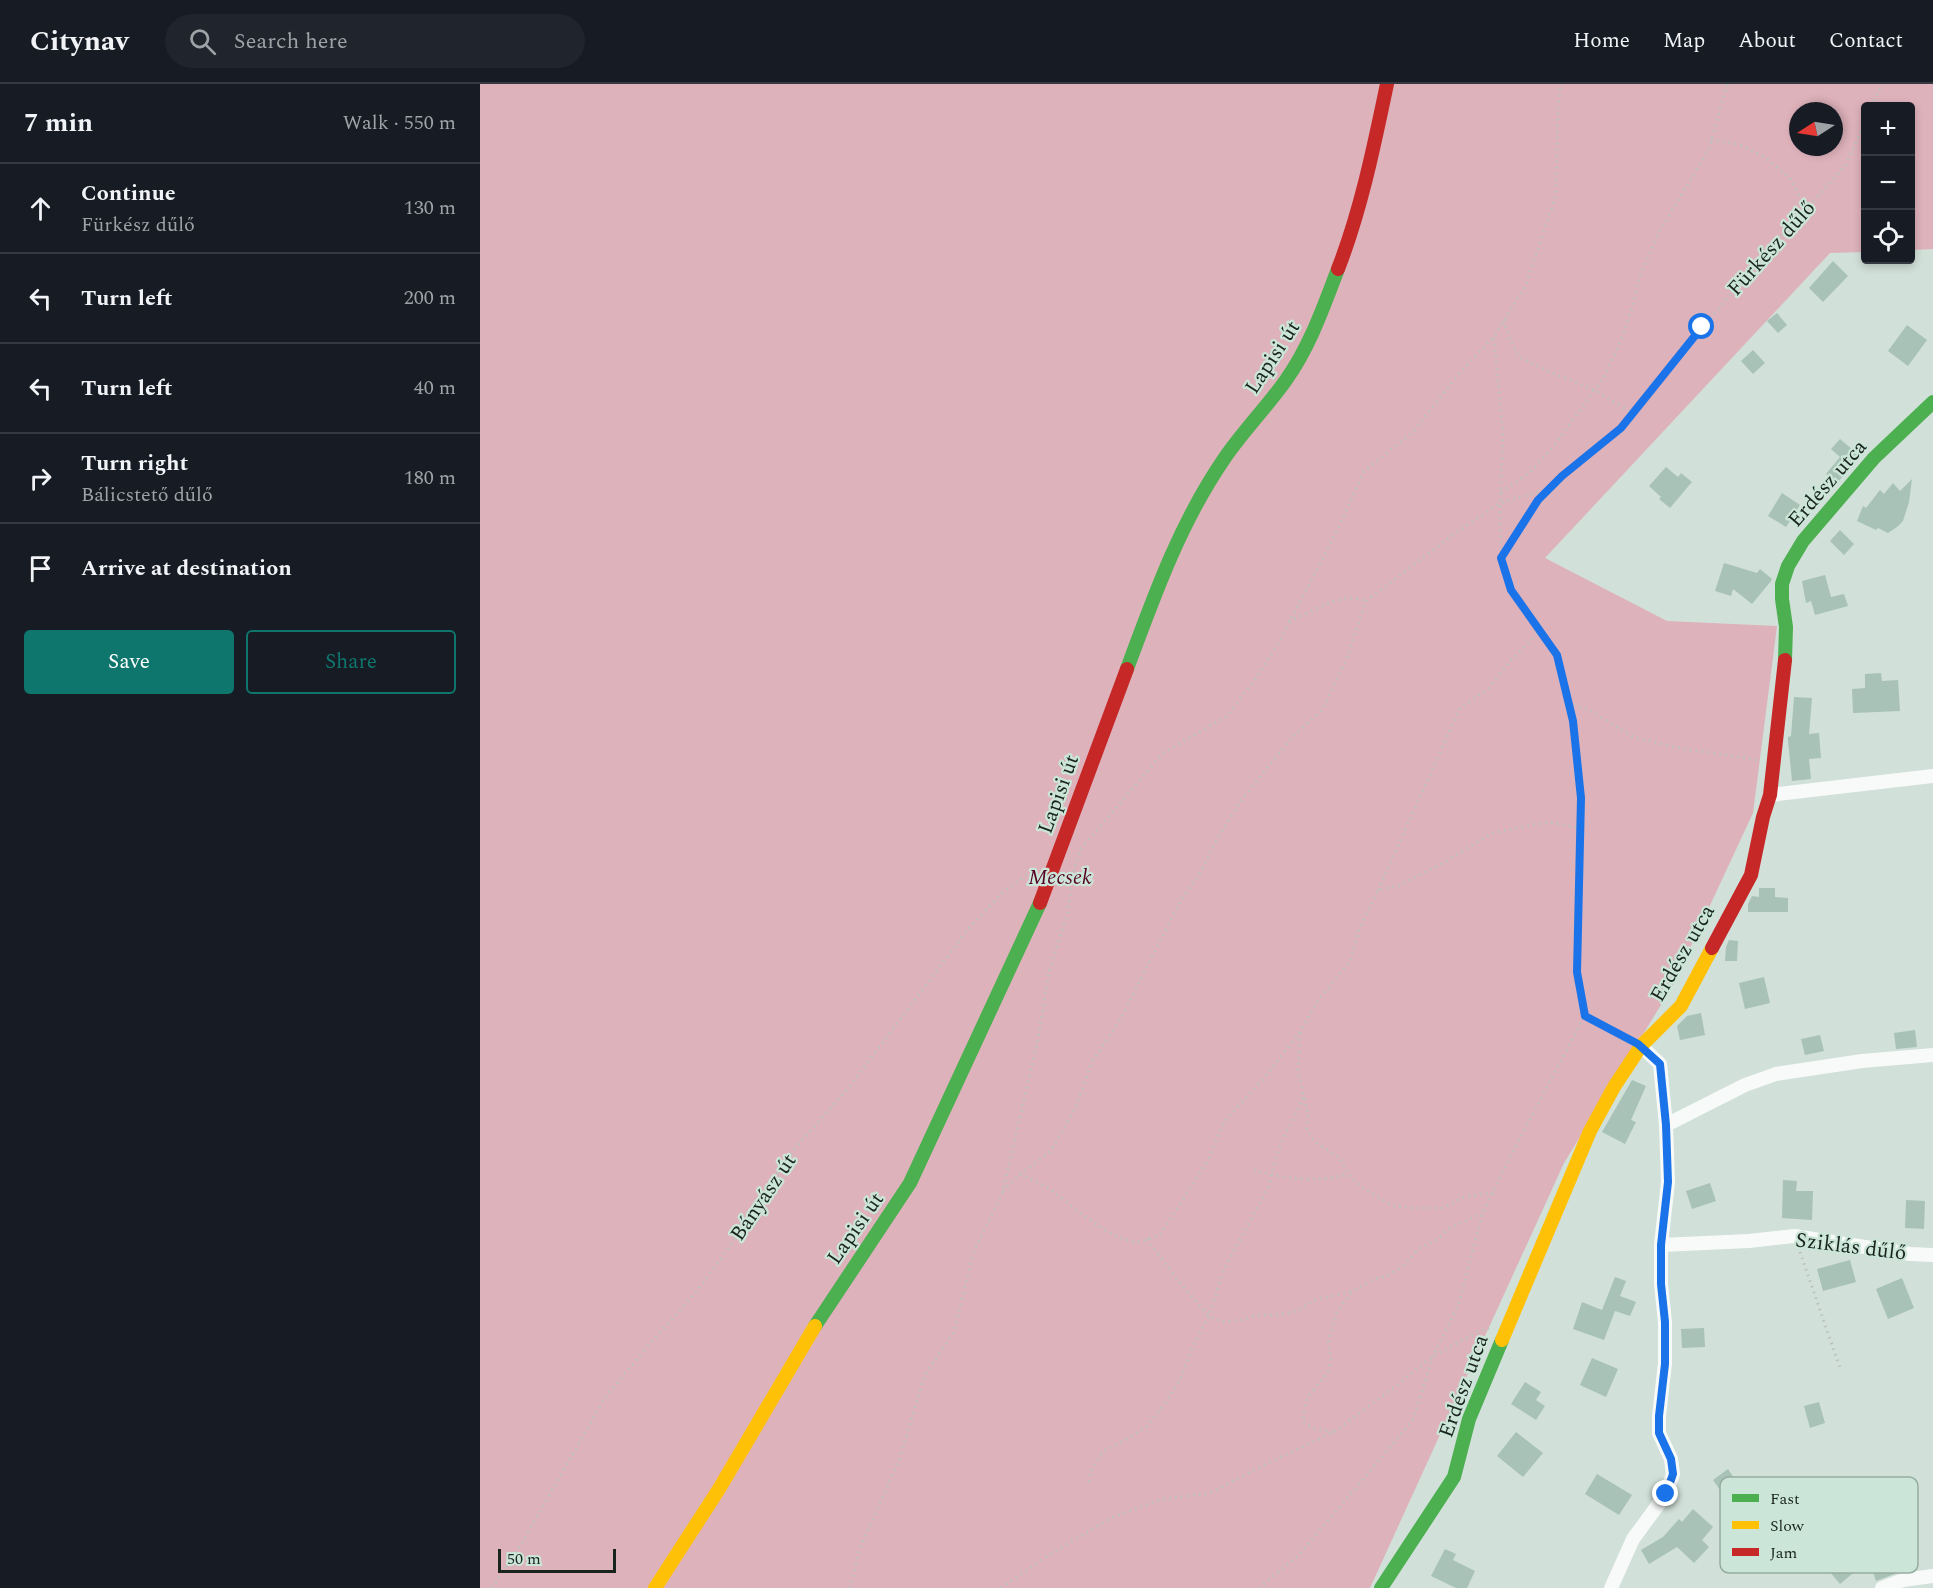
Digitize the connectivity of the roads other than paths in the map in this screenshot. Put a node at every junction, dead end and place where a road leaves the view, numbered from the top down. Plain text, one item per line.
1 (1388, 84) edge
2 (1933, 402) edge
3 (1933, 776) edge
4 (1770, 795) junction
5 (1641, 1046) junction
6 (1933, 1055) edge
7 (1666, 1125) junction
8 (1661, 1245) junction
9 (1933, 1255) edge
10 (1933, 1576) edge
11 (655, 1588) edge
12 (1381, 1588) edge
13 (1611, 1588) edge
14 (1882, 1588) edge

1 - 11 street, Lapisi út
2 - 4 street, Erdész utca
3 - 4 street
4 - 5 street, Erdész utca
5 - 7 street
5 - 12 street, Erdész utca
6 - 7 street
7 - 8 street
8 - 9 street, Sziklás dűlő
8 - 13 street
10 - 14 street

